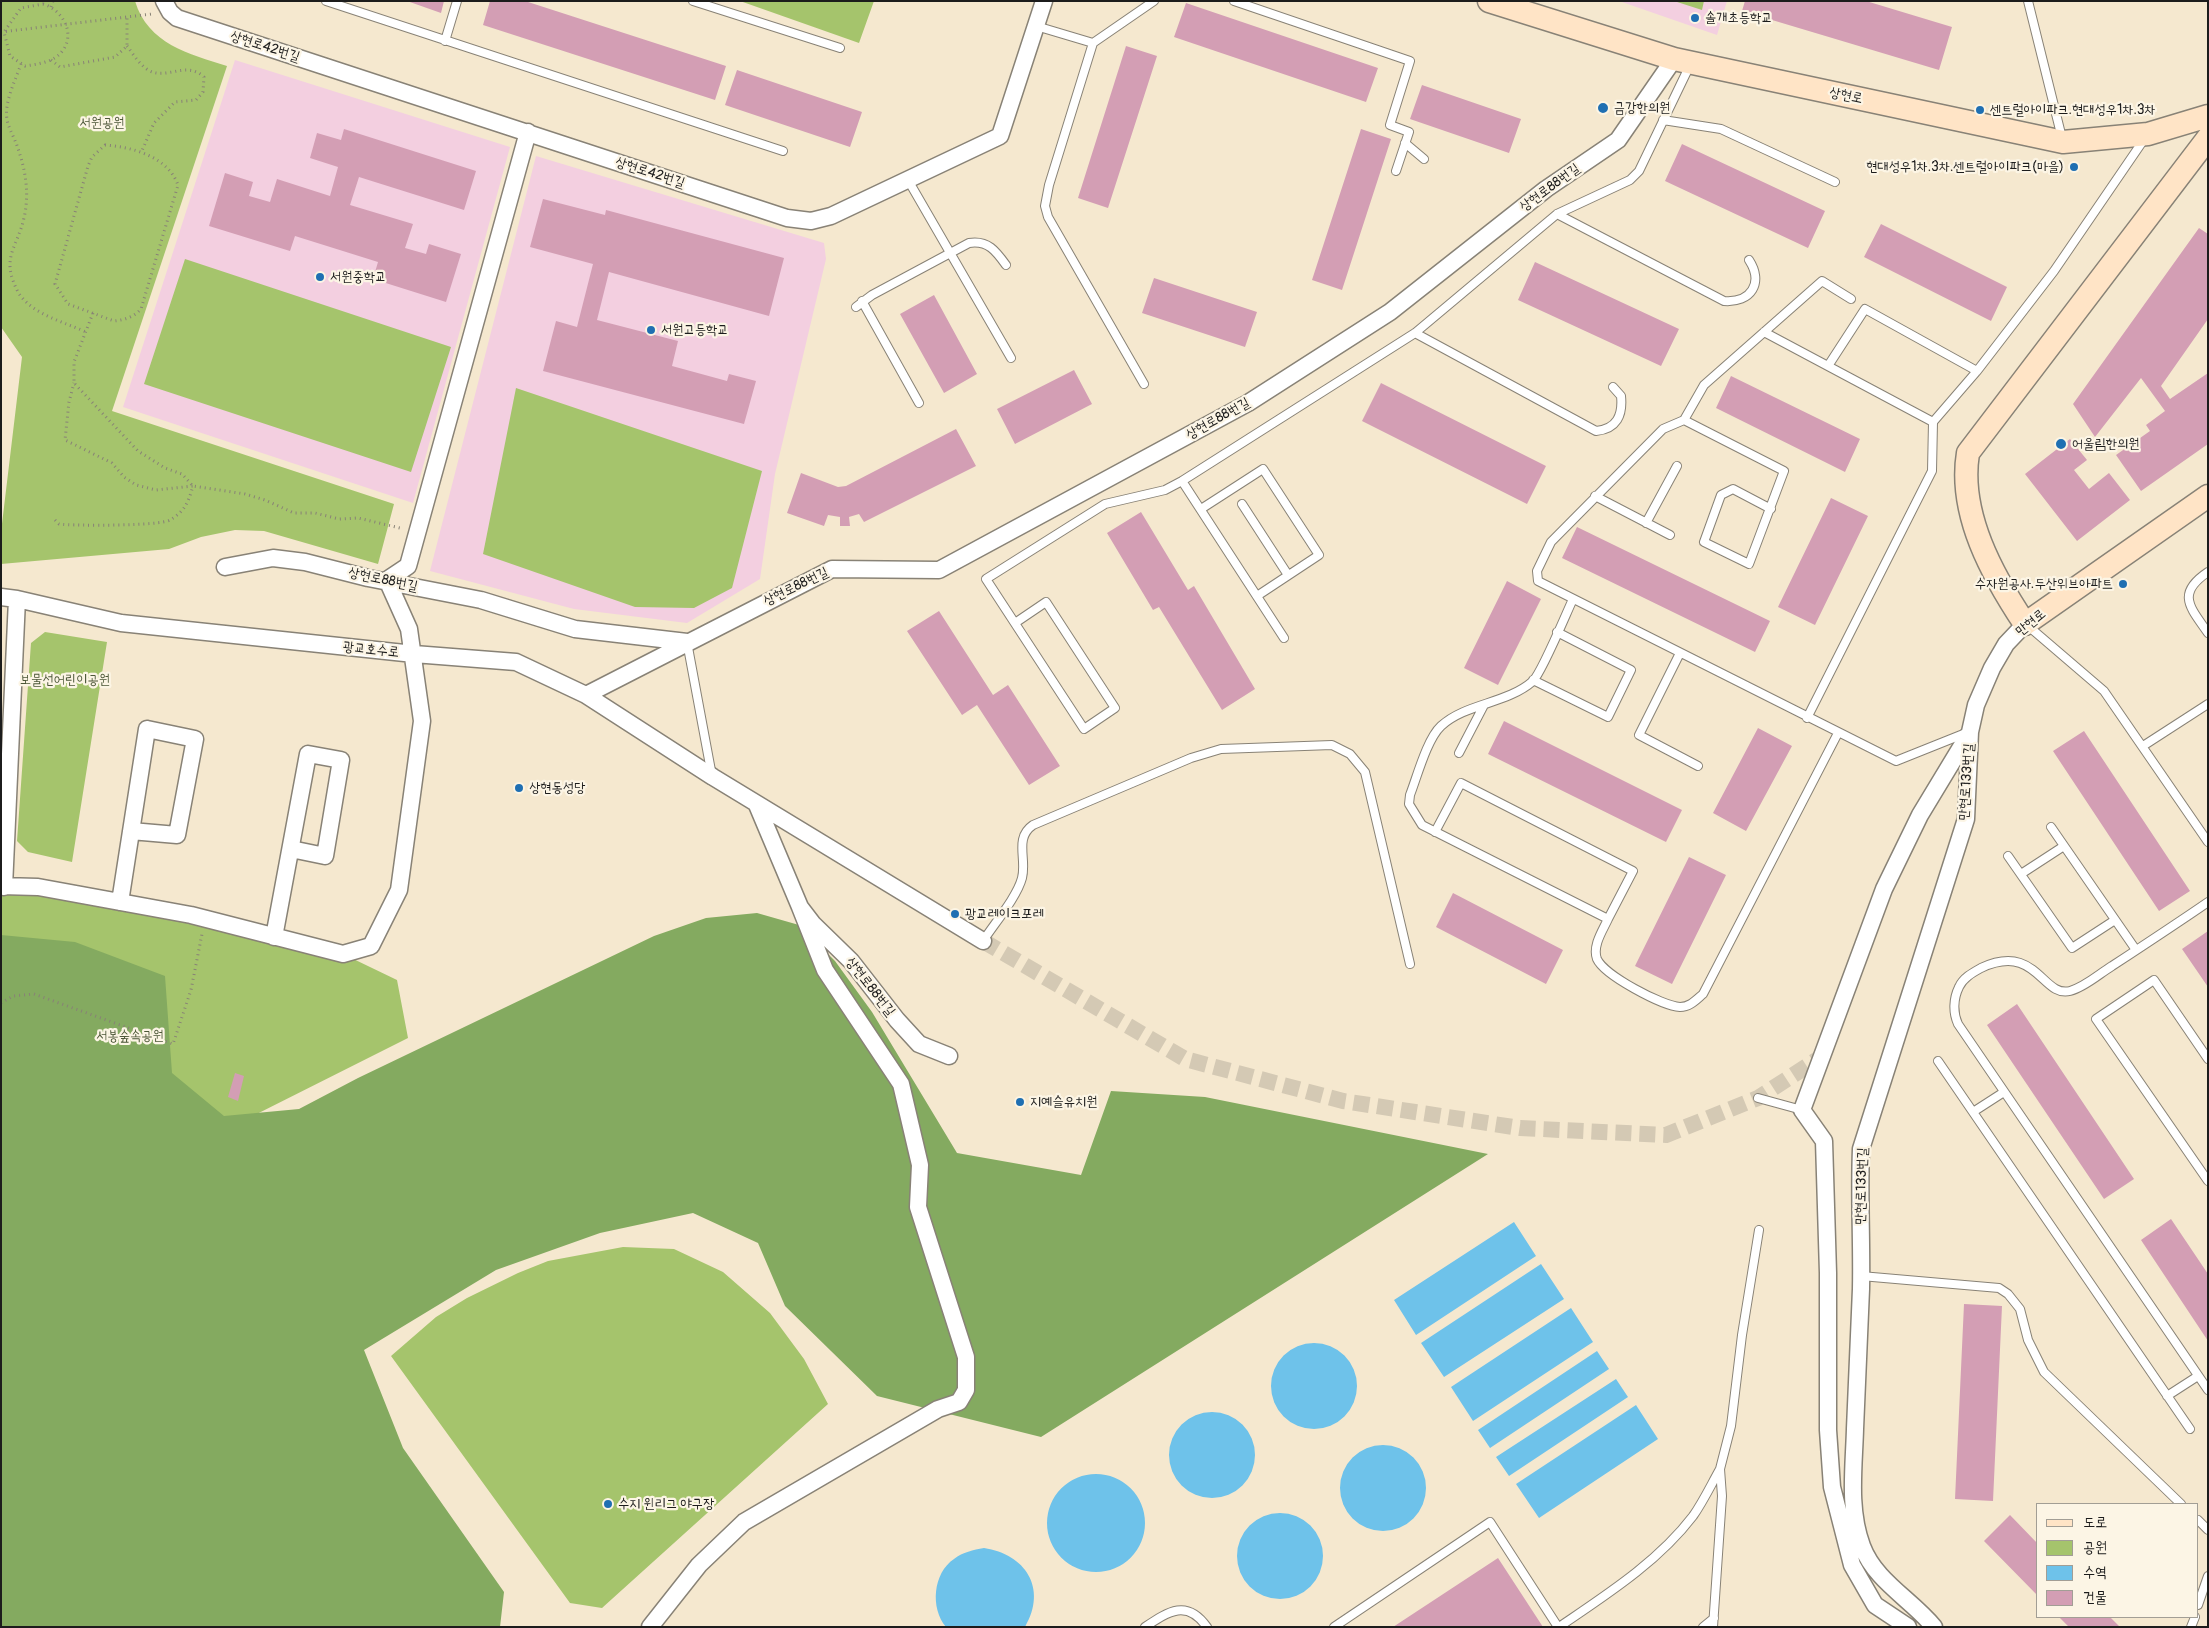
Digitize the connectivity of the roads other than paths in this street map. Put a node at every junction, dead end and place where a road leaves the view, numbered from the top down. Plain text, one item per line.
1 (326, 1) edge
2 (457, 1) edge
3 (693, 1) edge
4 (1044, 1) edge
5 (1154, 1) edge
6 (1234, 1) edge
7 (1489, 1) edge
8 (2028, 1) edge
9 (167, 7) edge
10 (1036, 26) junction
11 (445, 40) junction
12 (1093, 43) junction
13 (840, 48) dead end
14 (1683, 61) junction
15 (2208, 116) edge
16 (1663, 120) junction
17 (528, 132) junction
18 (2148, 134) junction
19 (2208, 138) edge
20 (2063, 142) junction
21 (1405, 143) junction
22 (783, 151) dead end
23 (1424, 159) dead end
24 (1396, 171) dead end
25 (908, 180) junction
26 (1835, 182) dead end
27 (1557, 214) junction
28 (950, 253) junction
29 (1749, 260) dead end
30 (1006, 265) dead end
31 (1851, 299) dead end
32 (1764, 332) junction
33 (1415, 333) junction
34 (1011, 358) dead end
35 (1828, 366) junction
36 (1977, 371) junction
37 (1144, 384) dead end
38 (1613, 387) dead end
39 (919, 403) dead end
40 (1684, 420) junction
41 (1933, 422) junction
42 (1677, 466) dead end
43 (1182, 481) junction
44 (1596, 496) junction
45 (2208, 496) edge
46 (1242, 504) dead end
47 (1201, 508) junction
48 (1771, 509) junction
49 (1646, 523) junction
50 (1670, 535) dead end
51 (225, 566) dead end
52 (2208, 572) edge
53 (1288, 575) junction
54 (387, 580) junction
55 (1257, 596) junction
56 (9, 598) edge
57 (1573, 599) junction
58 (1015, 623) junction
59 (2025, 624) junction
60 (1557, 632) junction
61 (2208, 633) edge
62 (1284, 638) dead end
63 (687, 642) junction
64 (1680, 653) junction
65 (414, 654) junction
66 (1534, 680) junction
67 (586, 695) junction
68 (2208, 704) edge
69 (1484, 705) junction
70 (1807, 718) junction
71 (1970, 732) junction
72 (1838, 733) junction
73 (2143, 746) junction
74 (1459, 753) dead end
75 (1698, 766) dead end
76 (713, 778) junction
77 (757, 805) junction
78 (2051, 827) dead end
79 (131, 830) junction
80 (1436, 832) junction
81 (2208, 842) edge
82 (2064, 846) junction
83 (291, 849) junction
84 (2008, 856) dead end
85 (2021, 874) junction
86 (3, 886) edge
87 (120, 902) junction
88 (2208, 902) edge
89 (800, 907) junction
90 (1608, 919) junction
91 (2115, 920) junction
92 (274, 937) junction
93 (983, 941) joint
94 (2136, 950) junction
95 (1410, 964) dead end
96 (949, 1056) dead end
97 (2208, 1059) edge
98 (1938, 1061) dead end
99 (2004, 1092) junction
100 (1758, 1098) dead end
101 (1802, 1110) junction
102 (1973, 1112) junction
103 (2208, 1181) edge
104 (1759, 1230) dead end
105 (1861, 1276) junction
106 (2198, 1376) junction
107 (2208, 1390) edge
108 (2167, 1396) junction
109 (2190, 1429) dead end
110 (1720, 1469) junction
111 (2181, 1503) edge
112 (2199, 1521) edge
113 (2208, 1530) edge
114 (2208, 1576) edge
115 (2199, 1602) edge
116 (1714, 1618) junction
117 (650, 1627) edge
118 (1145, 1627) edge
119 (1207, 1627) edge
120 (1334, 1627) edge
121 (1559, 1627) edge
122 (1703, 1627) edge
123 (1713, 1627) edge
124 (1908, 1627) edge
125 (1934, 1627) edge

1 - 11 lane
2 - 11 lane
3 - 13 lane
4 - 10 street, 상현로42번길
5 - 12 lane
6 - 21 lane
7 - 14 street, 상현로
8 - 20 lane
9 - 17 street, 상현로42번길
10 - 12 lane
10 - 25 street, 상현로42번길
11 - 22 lane
12 - 37 lane
14 - 16 lane
14 - 20 street, 상현로
14 - 63 street, 상현로88번길
15 - 18 street, 상현로
16 - 26 lane
16 - 27 lane
17 - 25 street, 상현로42번길
17 - 54 street
18 - 20 street, 상현로
18 - 36 lane
19 - 59 street
21 - 23 lane
21 - 24 lane
25 - 28 lane
27 - 29 lane
27 - 33 lane
28 - 30 lane
28 - 34 lane
28 - 39 lane
31 - 32 lane
32 - 35 lane
32 - 40 lane
33 - 38 lane
33 - 43 lane
35 - 36 lane
35 - 41 lane
36 - 41 lane
40 - 44 lane
40 - 48 lane
41 - 70 lane
42 - 49 lane
43 - 47 lane
43 - 58 lane
44 - 49 lane
44 - 57 lane
45 - 59 street, 만현로
46 - 53 lane
47 - 53 lane
47 - 55 lane
48 - 48 lane
49 - 50 lane
51 - 54 street, 상현로88번길
52 - 61 lane
53 - 55 lane
54 - 63 street, 상현로88번길
54 - 65 street
55 - 62 lane
56 - 65 street, 광교호수로
56 - 86 street
57 - 60 lane
57 - 64 lane
58 - 58 lane
59 - 71 street, 만현로
59 - 73 lane
60 - 66 lane
60 - 66 lane
63 - 67 street, 상현로88번길
63 - 76 lane
64 - 70 lane
64 - 75 lane
65 - 67 street, 광교호수로
65 - 92 street
66 - 69 lane
67 - 76 street, 광교호수로
68 - 73 lane
69 - 74 lane
69 - 80 lane
70 - 72 lane
71 - 72 lane
71 - 101 street
71 - 105 street, 만현로133번길
72 - 90 lane
73 - 81 lane
76 - 77 street
77 - 89 street, 상현로88번길
77 - 93 street
78 - 82 lane
79 - 79 street
79 - 87 street
80 - 90 lane
80 - 90 lane
82 - 85 lane
82 - 91 lane
83 - 83 street
83 - 92 street
84 - 85 lane
85 - 91 lane
86 - 87 street
87 - 92 street
88 - 94 lane
89 - 96 street, 상현로88번길
89 - 117 street
91 - 94 lane
93 - 95 lane
94 - 99 lane
97 - 103 lane
98 - 102 lane
99 - 102 lane
99 - 106 lane
100 - 101 lane
101 - 124 street
102 - 108 lane
104 - 110 lane
105 - 111 lane
105 - 125 street, 만현로133번길
106 - 107 lane
106 - 108 lane
108 - 109 lane
110 - 116 lane
110 - 121 lane
112 - 113 lane
114 - 115 lane
116 - 122 lane
116 - 123 lane
118 - 119 lane
120 - 121 lane

